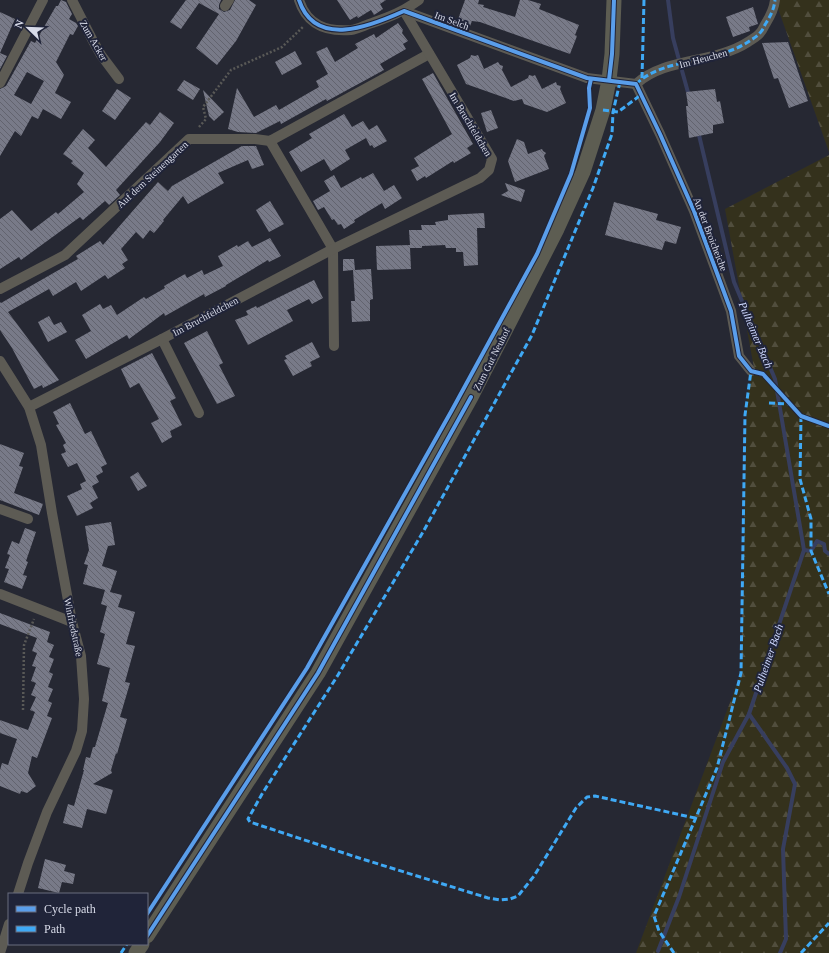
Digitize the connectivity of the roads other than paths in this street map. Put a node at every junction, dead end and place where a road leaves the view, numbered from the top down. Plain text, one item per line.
1 (43, 0) edge
2 (72, 0) edge
3 (299, 0) edge
4 (419, 0) edge
5 (614, 0) edge
6 (775, 0) edge
7 (404, 11) junction
8 (429, 54) junction
9 (119, 79) dead end
10 (610, 80) junction
11 (0, 83) edge
12 (636, 84) junction
13 (270, 141) junction
14 (333, 249) junction
15 (0, 289) edge
16 (162, 339) junction
17 (334, 346) dead end
18 (0, 361) edge
19 (751, 371) dead end
20 (29, 407) junction
21 (199, 413) dead end
22 (0, 509) edge
23 (28, 519) dead end
24 (0, 594) edge
25 (72, 622) junction
26 (18, 893) edge
27 (8, 927) edge
28 (148, 934) edge
29 (0, 953) edge

1 - 11 street
2 - 9 street, Zum Acker
3 - 7 street
4 - 7 street
5 - 10 main road, Zum Gut Neuhof
6 - 12 street, Im Heuchen
7 - 8 street, Im Bruchfeldchen
7 - 10 street, Im Selch
8 - 13 street
8 - 14 street, Im Bruchfeldchen
10 - 12 street
10 - 28 main road, Zum Gut Neuhof
12 - 19 street, An der Broicheiche
13 - 14 street
13 - 15 street, Auf dem Steinengarten
14 - 16 street, Im Bruchfeldchen
14 - 17 street
16 - 20 street, Im Bruchfeldchen
16 - 21 street, Im Bruchfeldchen
18 - 20 street, Winfriedstraße
20 - 25 street, Winfriedstraße
22 - 23 street
24 - 25 street
25 - 26 street, Winfriedstraße
27 - 29 street

